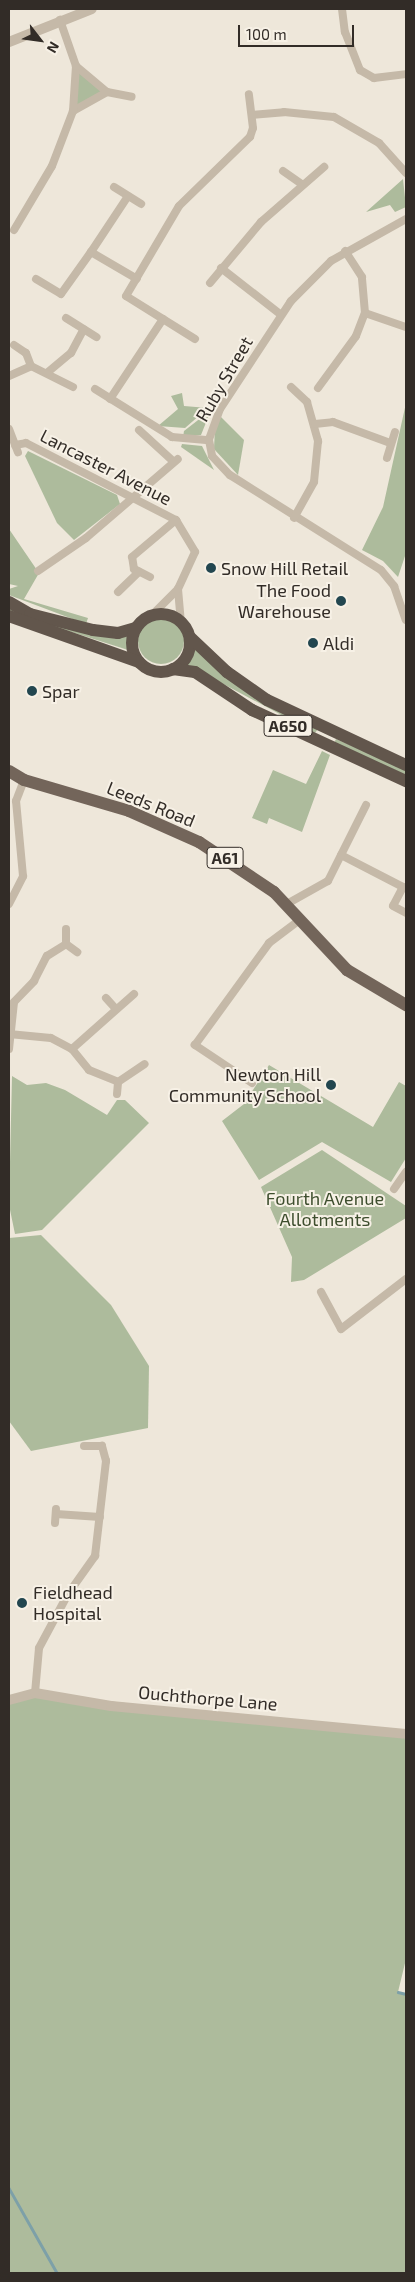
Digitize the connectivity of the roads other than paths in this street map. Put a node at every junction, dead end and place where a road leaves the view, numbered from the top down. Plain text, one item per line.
1 (92, 9) edge
2 (342, 9) edge
3 (60, 20) junction
4 (9, 42) edge
5 (76, 66) junction
6 (406, 74) edge
7 (107, 92) junction
8 (248, 94) dead end
9 (132, 96) dead end
10 (73, 111) junction
11 (252, 115) junction
12 (324, 167) dead end
13 (283, 171) dead end
14 (406, 173) edge
15 (303, 185) junction
16 (114, 187) dead end
17 (128, 196) junction
18 (141, 204) dead end
19 (406, 219) edge
20 (14, 230) dead end
21 (345, 251) junction
22 (91, 252) junction
23 (221, 268) junction
24 (36, 279) dead end
25 (136, 279) junction
26 (210, 283) dead end
27 (364, 313) junction
28 (280, 314) junction
29 (66, 318) dead end
30 (163, 319) junction
31 (406, 327) edge
32 (84, 329) junction
33 (96, 337) dead end
34 (195, 338) dead end
35 (14, 345) dead end
36 (31, 366) junction
37 (48, 372) junction
38 (9, 376) edge
39 (73, 387) dead end
40 (291, 387) dead end
41 (318, 388) dead end
42 (95, 390) dead end
43 (110, 399) junction
44 (315, 424) junction
45 (9, 429) edge
46 (139, 430) dead end
47 (395, 432) dead end
48 (209, 440) junction
49 (390, 443) junction
50 (388, 458) dead end
51 (134, 498) junction
52 (294, 518) junction
53 (176, 520) junction
54 (38, 571) dead end
55 (138, 572) junction
56 (150, 577) dead end
57 (178, 589) junction
58 (118, 592) dead end
59 (9, 602) edge
60 (9, 616) edge
61 (151, 616) junction
62 (406, 620) edge
63 (181, 622) junction
64 (136, 628) junction
65 (190, 637) junction
66 (139, 662) junction
67 (173, 670) junction
68 (406, 765) edge
69 (9, 771) edge
70 (24, 780) junction
71 (406, 781) edge
72 (366, 804) dead end
73 (341, 855) junction
74 (404, 884) edge
75 (9, 904) edge
76 (285, 905) junction
77 (406, 913) edge
78 (298, 921) junction
79 (66, 929) dead end
80 (66, 944) junction
81 (77, 952) dead end
82 (134, 994) dead end
83 (106, 998) dead end
84 (406, 1005) edge
85 (115, 1008) junction
86 (9, 1034) edge
87 (9, 1049) edge
88 (72, 1049) junction
89 (145, 1064) dead end
90 (118, 1082) junction
91 (252, 1083) dead end
92 (117, 1094) dead end
93 (406, 1172) edge
94 (394, 1189) dead end
95 (406, 1279) edge
96 (321, 1292) dead end
97 (84, 1446) dead end
98 (100, 1517) junction
99 (55, 1523) dead end
100 (35, 1693) junction
101 (9, 1700) edge
102 (406, 1734) edge

1 - 3 street
2 - 6 street
3 - 4 street
3 - 5 street
5 - 7 street
5 - 10 street
7 - 9 street
7 - 10 street
8 - 11 street
10 - 20 street
11 - 14 street
11 - 25 street
12 - 15 street
13 - 15 street
15 - 23 street
16 - 17 street
17 - 18 street
17 - 22 street
19 - 21 street, Ruby Street
21 - 27 street
21 - 28 street, Ruby Street
22 - 24 street
22 - 25 street
23 - 26 street
23 - 28 street
25 - 30 street
27 - 31 street
27 - 41 street
28 - 48 street, Ruby Street
29 - 32 street
30 - 34 street
30 - 43 street
32 - 33 street
32 - 37 street
35 - 36 street
36 - 37 street
36 - 38 street
37 - 39 street
40 - 44 street
42 - 43 street
43 - 48 street
44 - 49 street
44 - 52 street
45 - 51 street, Lancaster Avenue
46 - 51 street
47 - 49 street
48 - 52 street, Ruby Street
49 - 50 street
51 - 53 street, Lancaster Avenue
51 - 54 street
52 - 62 street, Ruby Street
53 - 55 street
53 - 57 street, Lancaster Avenue
55 - 56 street
55 - 58 street
57 - 61 street
57 - 63 street
59 - 64 highway
60 - 66 highway
61 - 63 highway
61 - 64 highway
63 - 65 highway
64 - 66 highway
65 - 67 highway
65 - 68 highway, A650
66 - 67 highway
67 - 71 highway, A650
69 - 70 main road, Leeds Road / A61
70 - 75 street
70 - 76 main road, Leeds Road / A61
72 - 73 street
73 - 74 street
73 - 76 street
74 - 77 street
76 - 78 main road, Leeds Road / A61
78 - 84 main road, Leeds Road / A61
78 - 91 street
79 - 80 street
80 - 81 street
80 - 86 street
82 - 85 street
83 - 85 street
85 - 88 street
86 - 87 street
86 - 88 street
88 - 90 street
89 - 90 street
90 - 92 street
93 - 94 street
95 - 96 street
97 - 98 street
98 - 99 street
98 - 100 street
100 - 101 street, Ouchthorpe Lane
100 - 102 street, Ouchthorpe Lane

